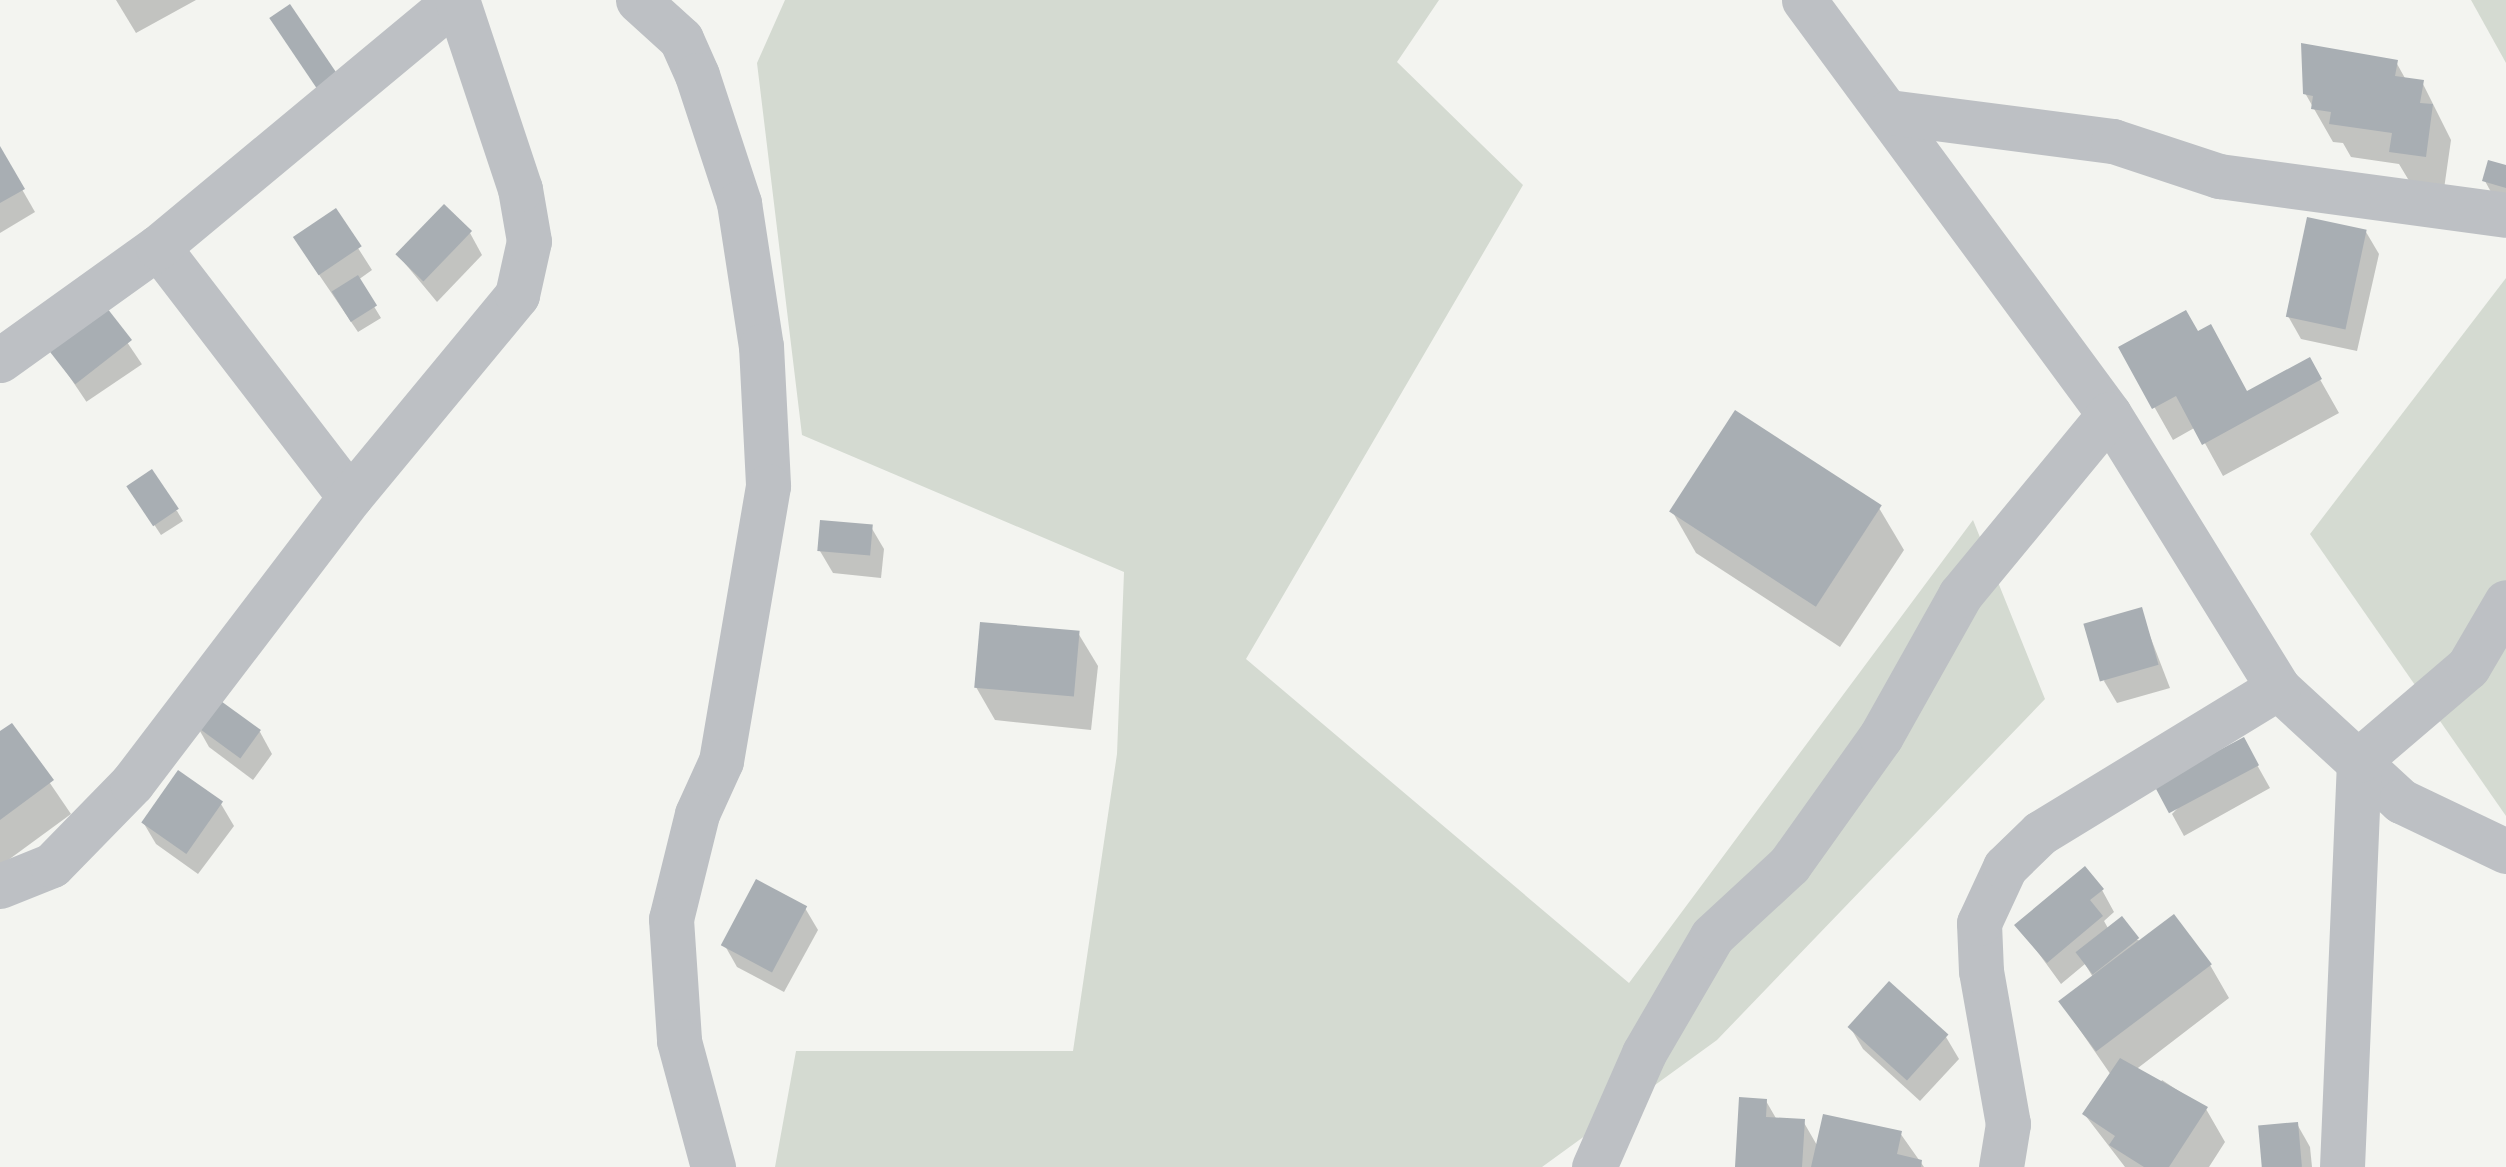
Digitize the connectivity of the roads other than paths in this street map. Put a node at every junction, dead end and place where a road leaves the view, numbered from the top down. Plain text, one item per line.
1 (456, 0) edge
2 (638, 0) edge
3 (1804, 0) edge
4 (1889, 112) junction
5 (2506, 216) edge
6 (158, 246) junction
7 (0, 360) edge
8 (2109, 414) junction
9 (350, 496) junction
10 (2506, 602) edge
11 (2278, 688) junction
12 (2359, 760) junction
13 (2506, 852) edge
14 (0, 886) edge
15 (714, 1167) edge
16 (1594, 1167) edge
17 (2001, 1167) edge
18 (2342, 1167) edge

1 - 6 street
1 - 9 street
2 - 15 street
3 - 4 street
4 - 5 street
4 - 8 street
6 - 7 street
6 - 9 street
8 - 11 street
8 - 16 street
9 - 14 street
10 - 12 street
11 - 12 street
11 - 17 street
12 - 13 street
12 - 18 street

